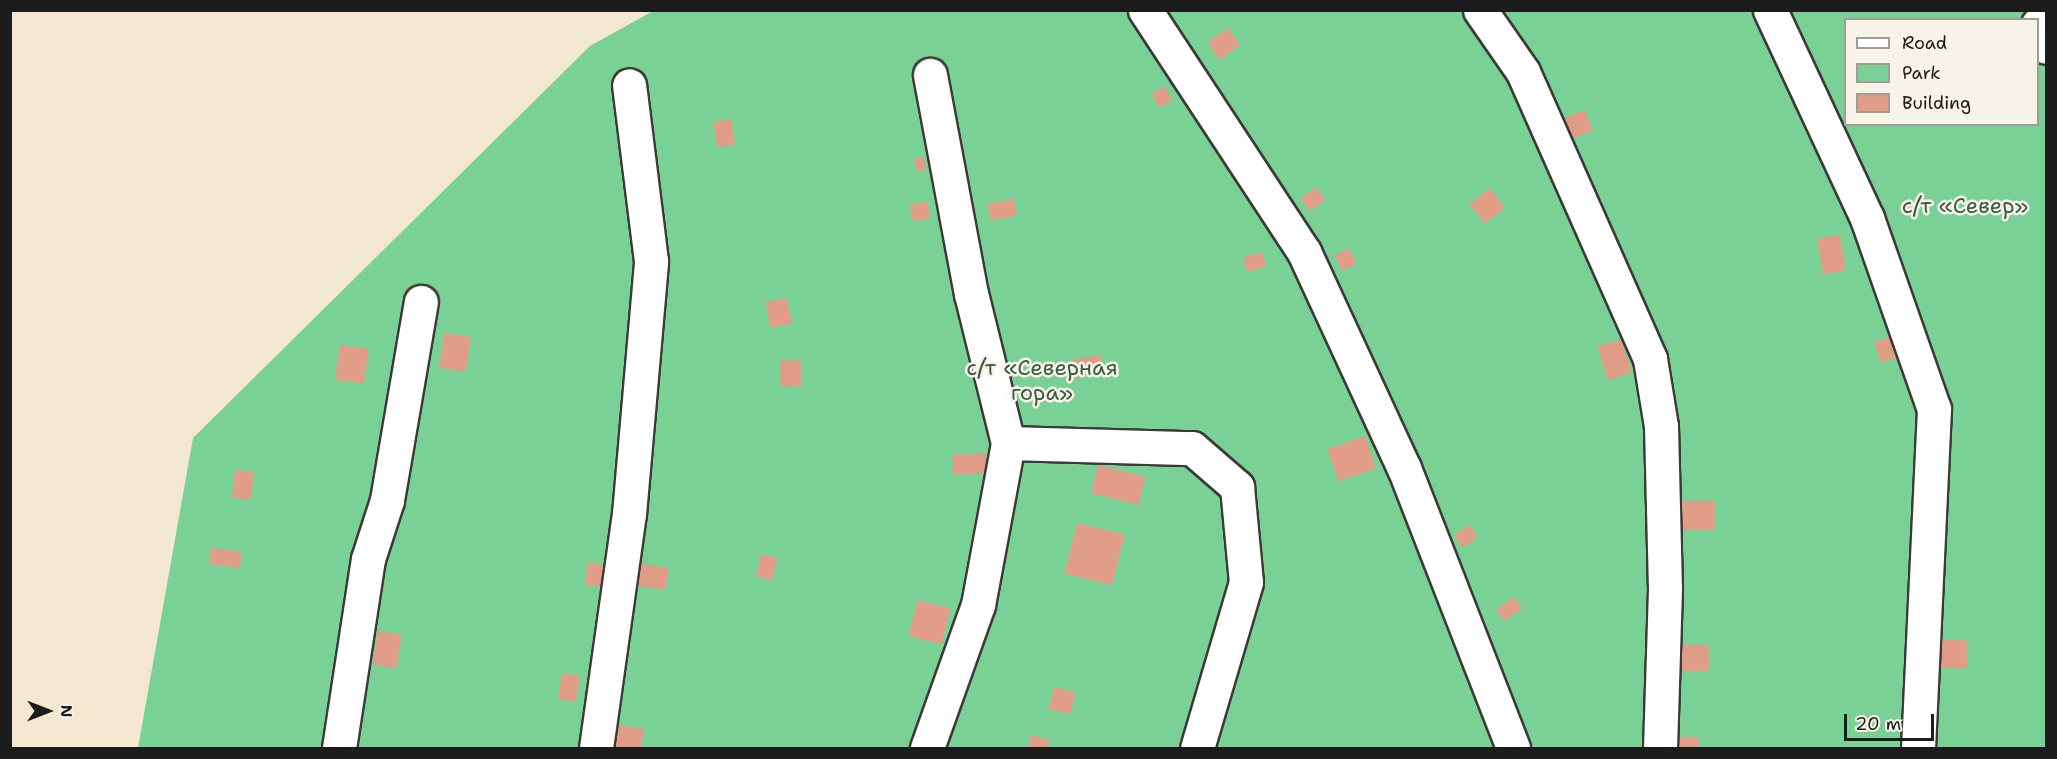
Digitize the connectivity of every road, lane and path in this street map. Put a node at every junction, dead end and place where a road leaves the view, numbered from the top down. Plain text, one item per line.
1 (1145, 10) edge
2 (1480, 10) edge
3 (1770, 10) edge
4 (2039, 29) edge
5 (2046, 47) edge
6 (930, 75) dead end
7 (629, 85) dead end
8 (421, 303) dead end
9 (1008, 443) junction
10 (339, 748) edge
11 (596, 748) edge
12 (927, 748) edge
13 (1197, 748) edge
14 (1514, 748) edge
15 (1660, 748) edge
16 (1918, 748) edge

1 - 14 lane
2 - 15 lane
3 - 16 lane
4 - 5 lane
6 - 9 lane
7 - 11 lane
8 - 10 lane
9 - 12 lane
9 - 13 lane

